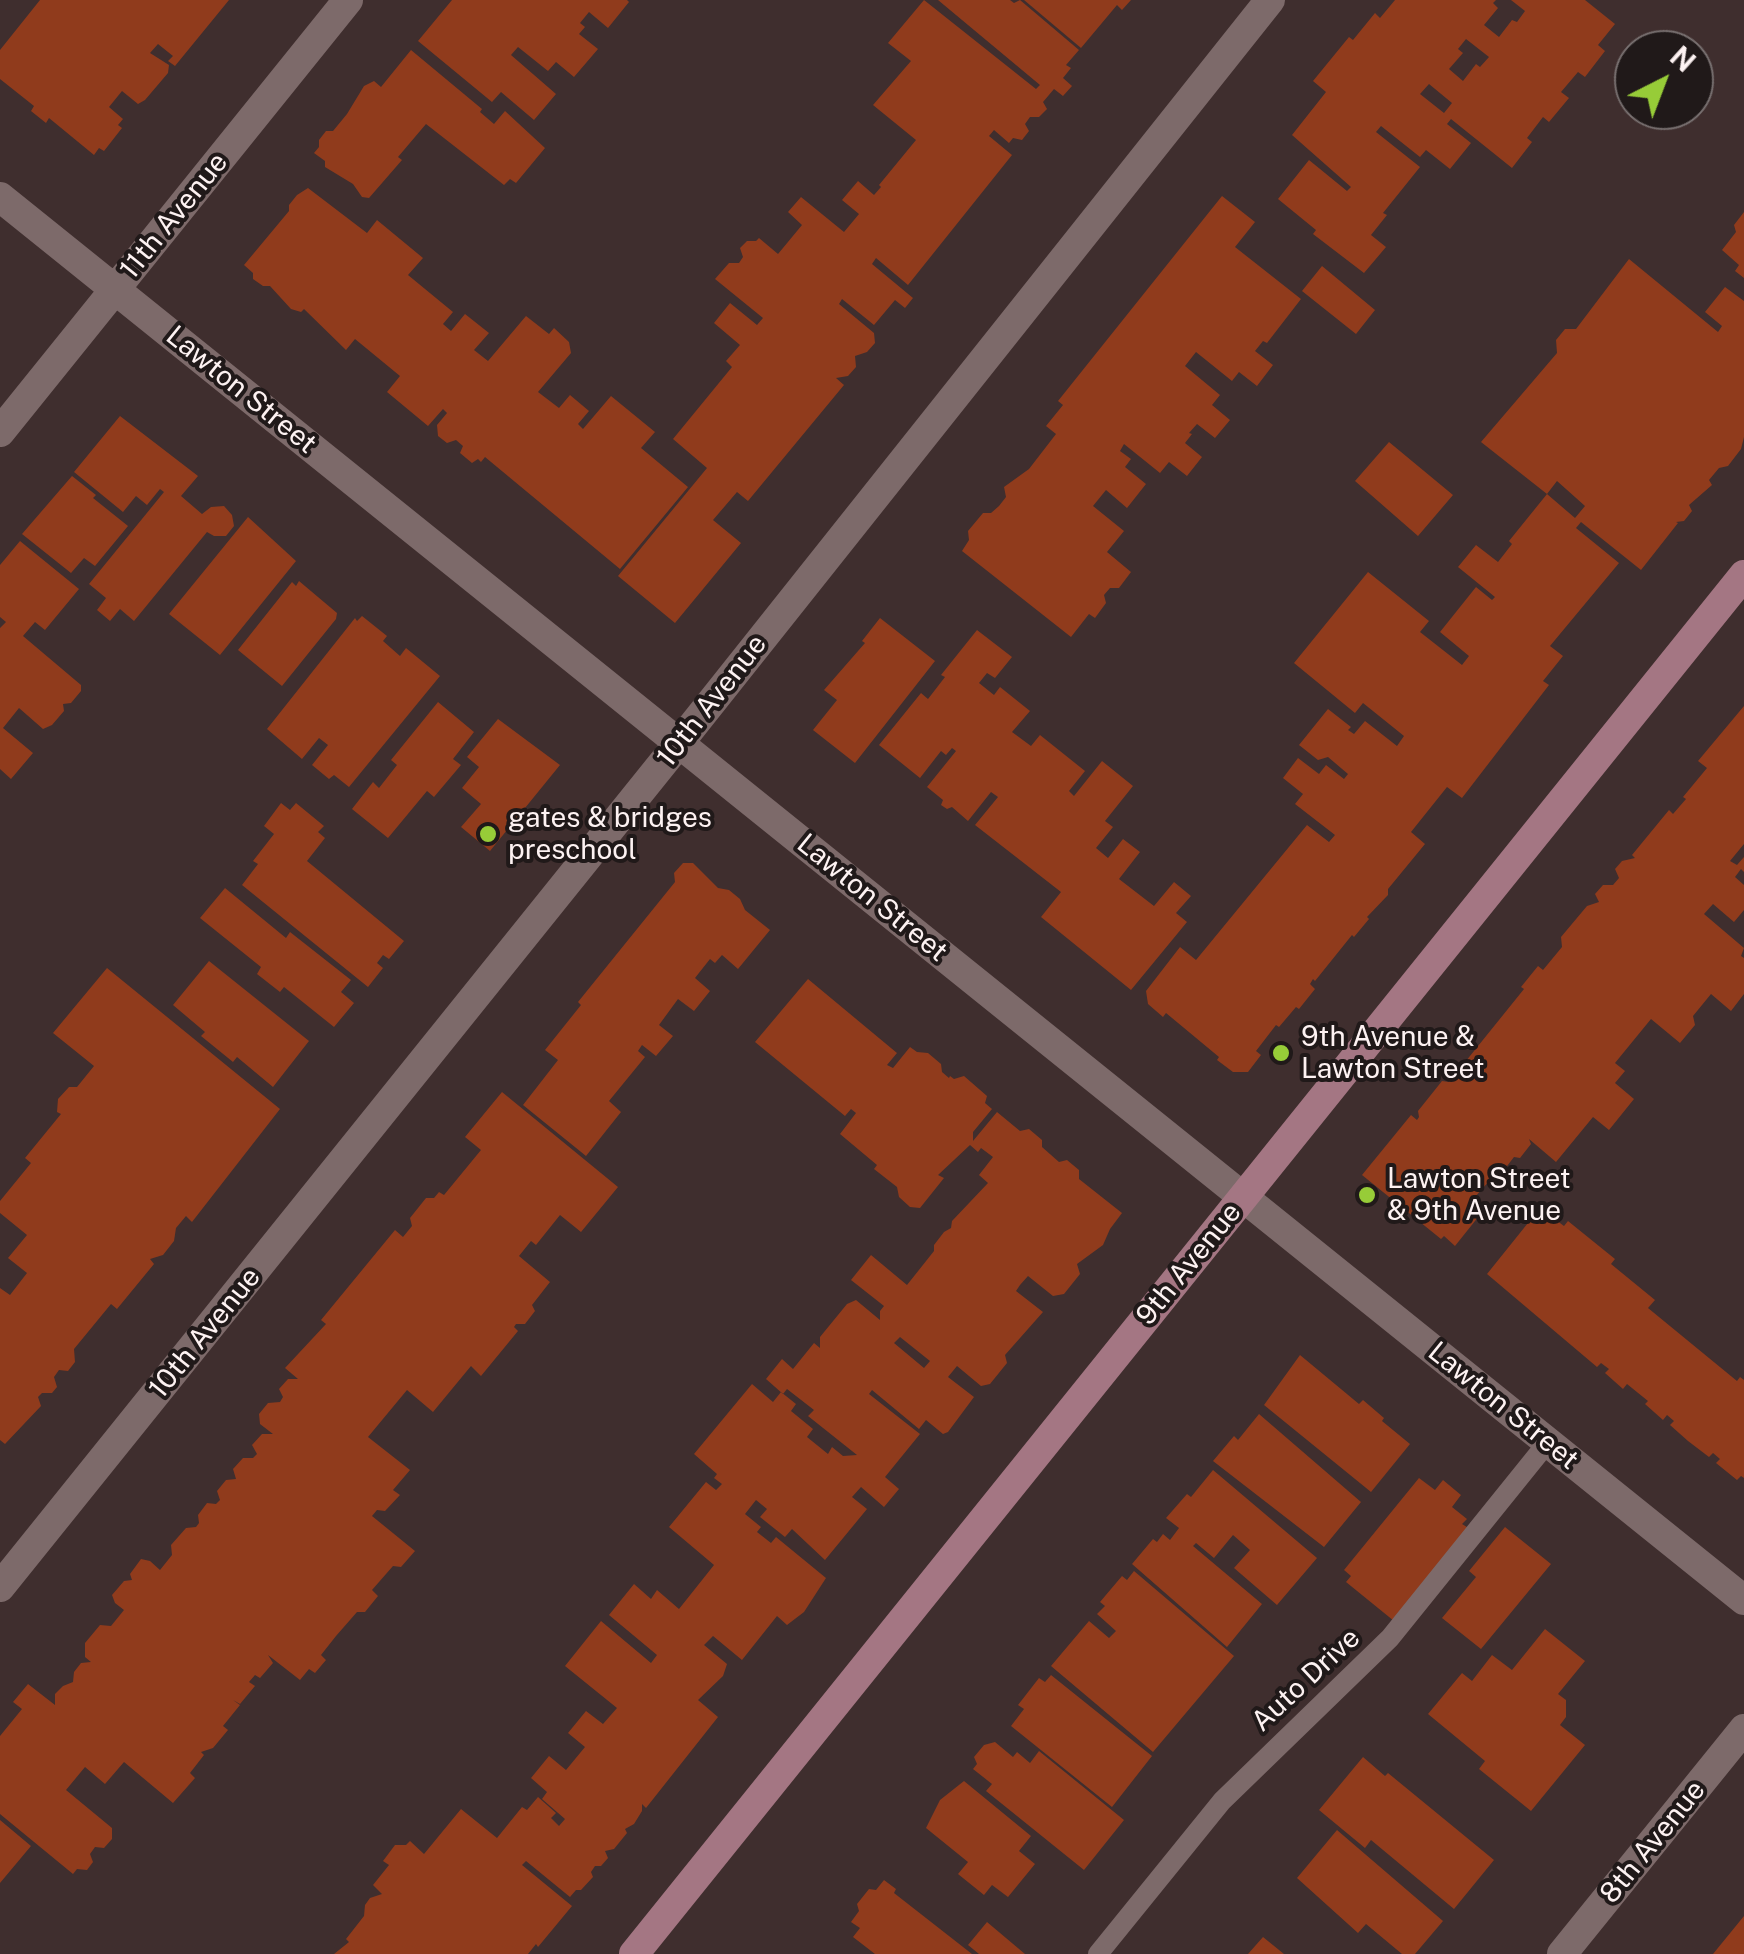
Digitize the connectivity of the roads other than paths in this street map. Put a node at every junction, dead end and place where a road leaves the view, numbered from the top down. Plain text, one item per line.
1 (348, 0) edge
2 (1270, 0) edge
3 (0, 197) edge
4 (115, 289) junction
5 (0, 432) edge
6 (1744, 574) edge
7 (679, 743) junction
8 (1244, 1196) junction
9 (1548, 1442) junction
10 (0, 1587) edge
11 (1744, 1600) edge
12 (1744, 1729) edge
13 (634, 1954) edge
14 (1098, 1954) edge
15 (1562, 1954) edge

1 - 4 street, 11th Avenue
2 - 7 street, 10th Avenue
3 - 4 street, Lawton Street
4 - 5 street, 11th Avenue
4 - 7 street, Lawton Street
6 - 8 street, 9th Avenue
7 - 8 street, Lawton Street
7 - 10 street, 10th Avenue
8 - 9 street, Lawton Street
8 - 13 street, 9th Avenue
9 - 11 street, Lawton Street
9 - 14 lane, Auto Drive
12 - 15 street, 8th Avenue

